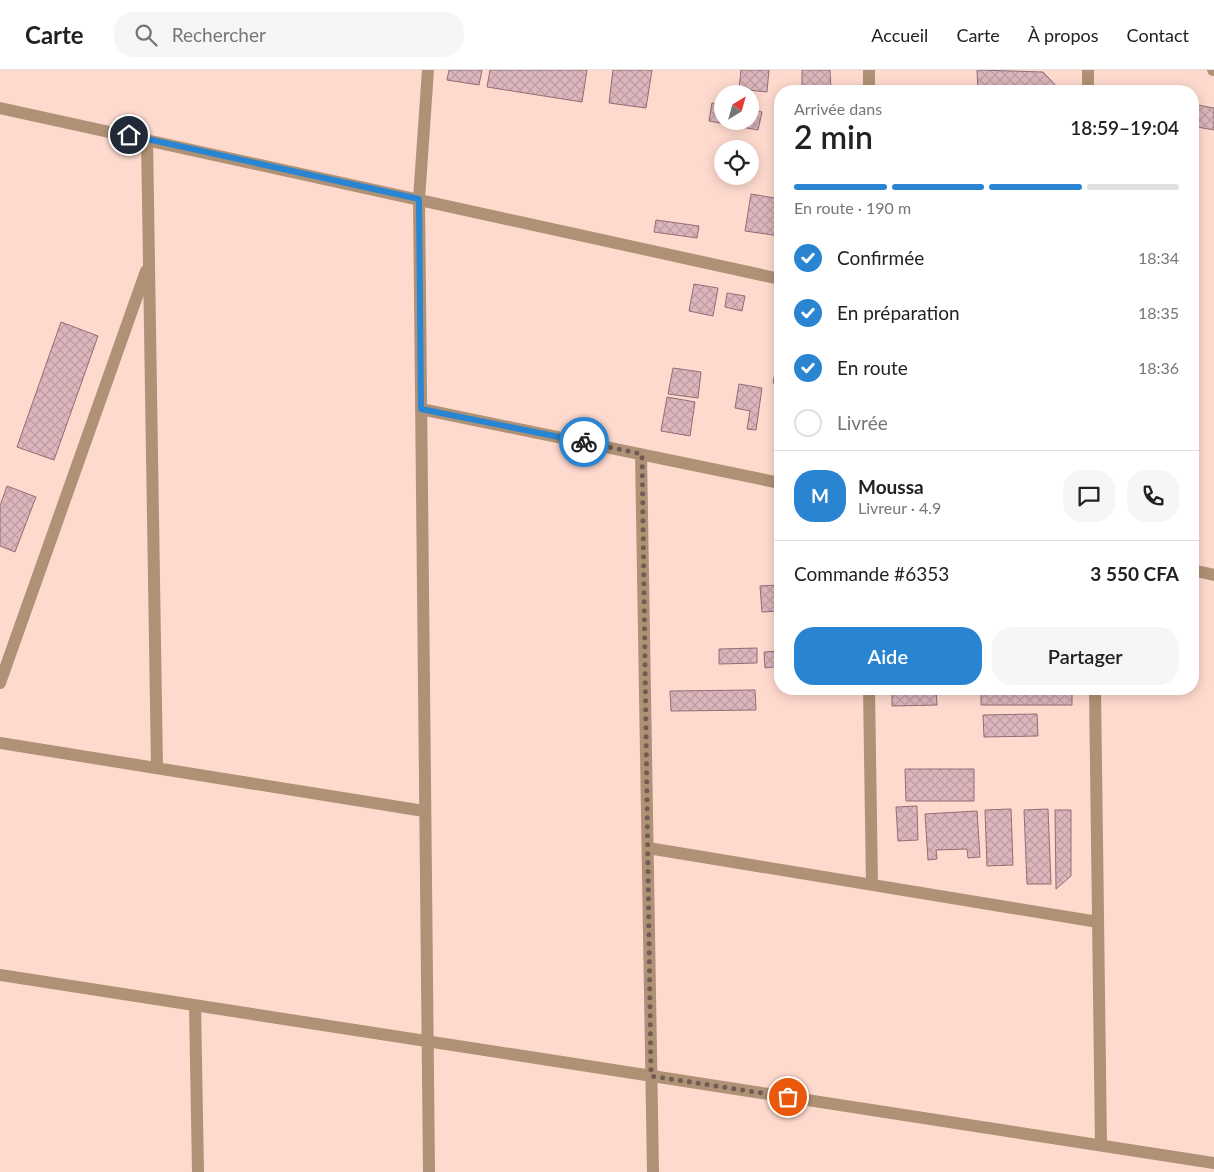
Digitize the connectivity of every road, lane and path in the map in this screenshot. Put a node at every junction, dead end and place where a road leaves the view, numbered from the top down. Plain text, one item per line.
1 (428, 70) edge
2 (869, 70) edge
3 (1088, 70) edge
4 (869, 85) edge
5 (1088, 85) edge
6 (0, 108) edge
7 (147, 139) junction
8 (419, 199) junction
9 (149, 262) junction
10 (774, 278) edge
11 (421, 409) junction
12 (642, 454) junction
13 (774, 482) edge
14 (1199, 572) edge
15 (1214, 575) edge
16 (0, 683) edge
17 (869, 695) edge
18 (1095, 695) edge
19 (0, 743) edge
20 (157, 768) junction
21 (424, 811) junction
22 (648, 848) junction
23 (872, 885) junction
24 (1098, 922) junction
25 (0, 975) edge
26 (195, 1005) junction
27 (426, 1041) junction
28 (651, 1076) junction
29 (1101, 1145) junction
30 (1214, 1163) edge
31 (198, 1172) edge
32 (429, 1172) edge
33 (653, 1172) edge

1 - 8 street
2 - 4 street
3 - 5 street
6 - 7 street
7 - 8 street
7 - 9 street
8 - 10 street
8 - 11 street
9 - 16 street
9 - 20 street
11 - 12 street
11 - 21 street
12 - 13 street
12 - 22 street
14 - 15 street
17 - 23 street
18 - 24 street
19 - 20 street
20 - 21 street
21 - 27 street
22 - 23 street
22 - 28 street
23 - 24 street
24 - 29 street
25 - 26 street
26 - 27 street
26 - 31 street
27 - 28 street
27 - 32 street
28 - 29 street
28 - 33 street
29 - 30 street

